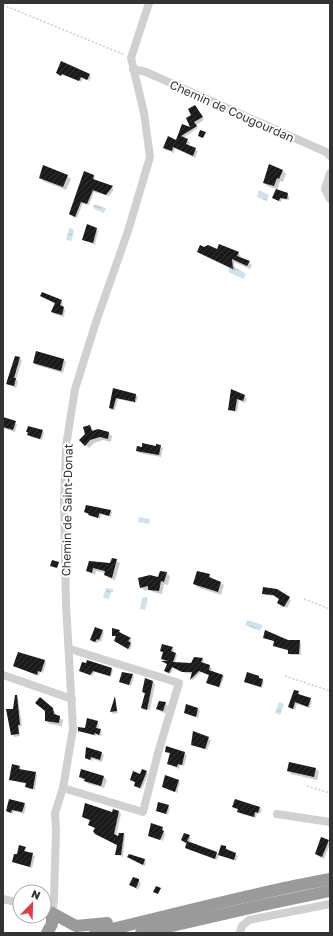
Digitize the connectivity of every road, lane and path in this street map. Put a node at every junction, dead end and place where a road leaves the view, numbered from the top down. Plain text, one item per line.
1 (149, 3) edge
2 (3, 5) edge
3 (131, 58) junction
4 (133, 69) junction
5 (330, 156) edge
6 (330, 173) edge
7 (330, 199) edge
8 (304, 599) dead end
9 (330, 610) edge
10 (70, 649) junction
11 (3, 675) edge
12 (285, 676) dead end
13 (330, 691) edge
14 (72, 699) junction
15 (307, 786) dead end
16 (63, 788) junction
17 (330, 792) edge
18 (277, 814) dead end
19 (330, 822) edge
20 (330, 879) edge
21 (330, 891) edge
22 (52, 900) edge
23 (216, 902) junction
24 (330, 904) edge
25 (246, 909) junction
26 (52, 913) edge
27 (240, 932) dead end
28 (95, 933) edge
29 (141, 933) edge
30 (159, 933) edge

1 - 3 street, Chemin de Saint-Donat
2 - 3 path
3 - 4 street, Chemin de Saint-Donat
4 - 5 street, Chemin de Cougourdan
4 - 10 street, Chemin de Saint-Donat
6 - 7 street
8 - 9 path
10 - 14 street, Chemin de Saint-Donat
10 - 16 street
11 - 14 street
12 - 13 path
14 - 16 street, Chemin de Saint-Donat
15 - 17 path
16 - 22 street, Chemin de Saint-Donat
18 - 19 street
20 - 23 highway
21 - 25 highway
23 - 26 highway
23 - 28 highway
24 - 27 street
25 - 29 highway
25 - 30 highway

